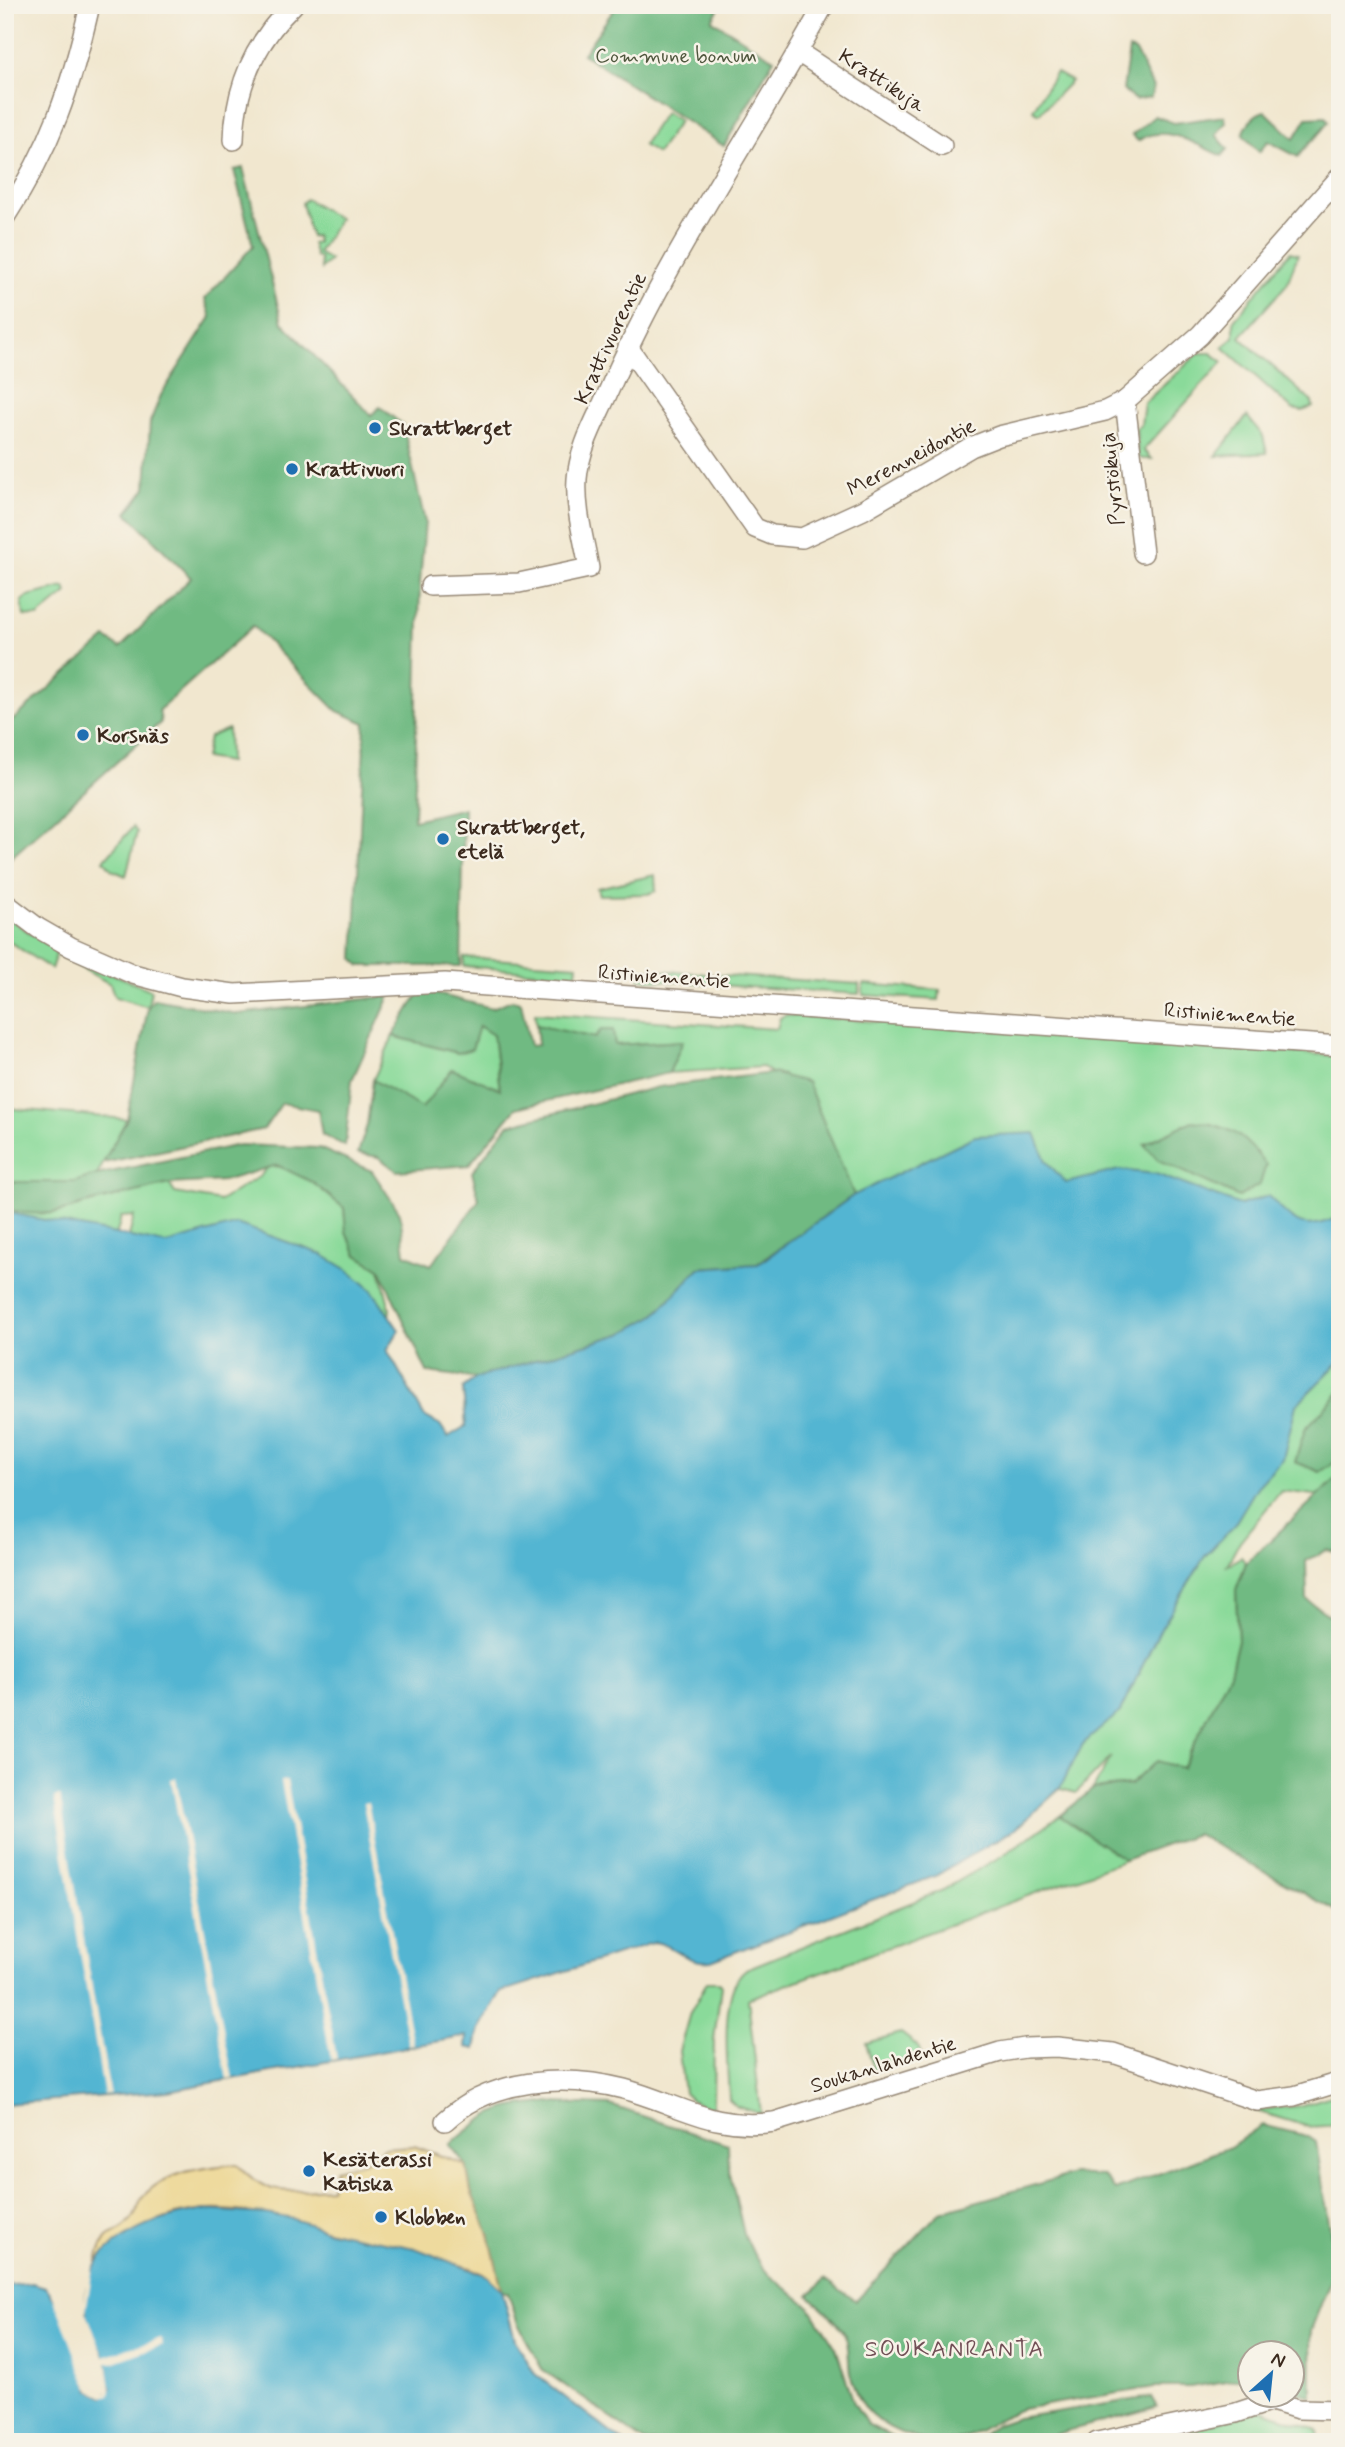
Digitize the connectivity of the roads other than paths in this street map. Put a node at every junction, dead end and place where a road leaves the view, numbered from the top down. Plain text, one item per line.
1 (90, 5) edge
2 (293, 5) edge
3 (824, 5) edge
4 (798, 52) junction
5 (234, 140) dead end
6 (942, 146) dead end
7 (1340, 177) edge
8 (5, 217) edge
9 (628, 346) junction
10 (1125, 401) junction
11 (1143, 553) dead end
12 (430, 586) dead end
13 (5, 903) edge
14 (1340, 1046) edge
15 (1340, 2082) edge
16 (445, 2121) dead end
17 (1340, 2410) edge
18 (1097, 2442) edge

1 - 8 street
2 - 5 street
3 - 4 street, Krattivuorentie
4 - 6 street, Krattikuja
4 - 9 street, Krattivuorentie
7 - 10 street, Merenneidontie
9 - 10 street, Merenneidontie
9 - 12 street, Krattivuorentie
10 - 11 street, Pyrstökuja
13 - 14 street, Ristiniementie
15 - 16 street, Soukanlahdentie
17 - 18 street

